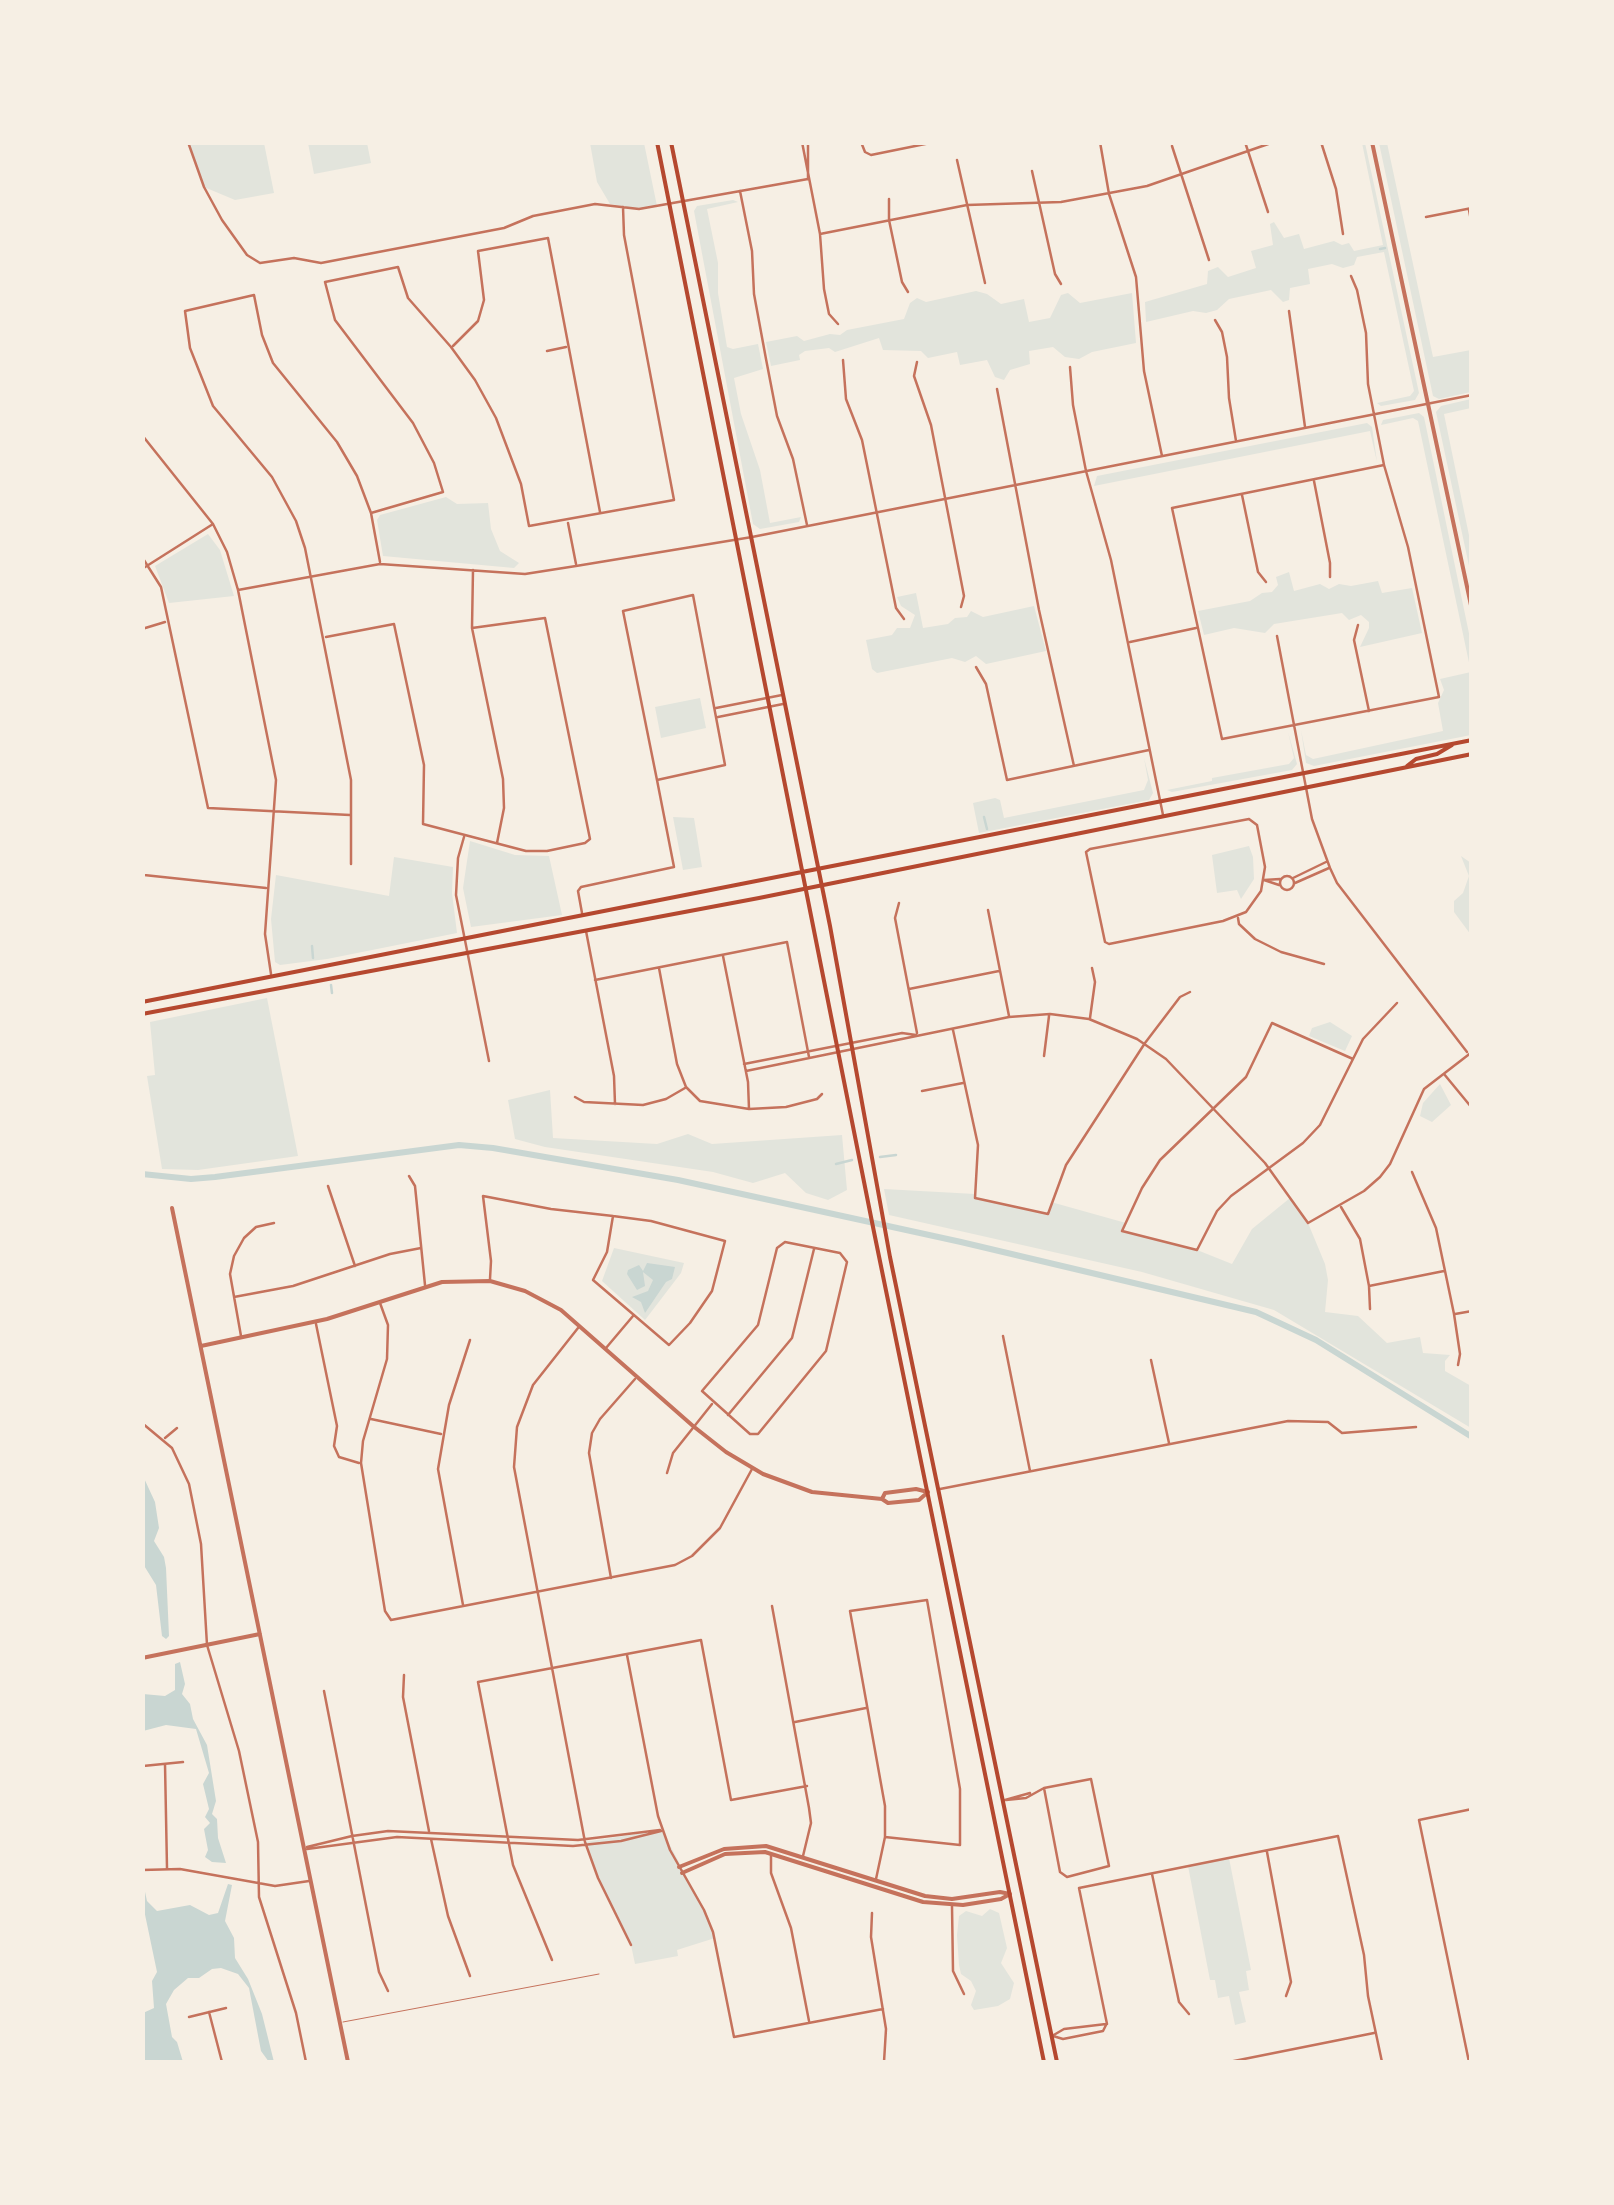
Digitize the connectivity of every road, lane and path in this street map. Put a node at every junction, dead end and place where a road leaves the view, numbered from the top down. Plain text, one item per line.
1 (188, 142) edge
2 (657, 142) edge
3 (671, 142) edge
4 (802, 142) edge
5 (808, 142) edge
6 (861, 142) edge
7 (935, 142) edge
8 (1100, 142) edge
9 (1244, 142) edge
10 (1274, 142) edge
11 (1321, 142) edge
12 (1372, 142) edge
13 (1172, 146) dead end
14 (1247, 152) junction
15 (957, 160) dead end
16 (1032, 171) dead end
17 (1180, 177) junction
18 (808, 179) junction
19 (740, 192) junction
20 (1110, 194) junction
21 (889, 199) dead end
22 (683, 202) junction
23 (1041, 203) junction
24 (669, 204) junction
25 (967, 205) junction
26 (623, 207) junction
27 (1470, 208) edge
28 (1268, 212) dead end
29 (1426, 217) dead end
30 (889, 220) junction
31 (1472, 226) edge
32 (820, 234) junction
33 (1343, 234) dead end
34 (1209, 260) dead end
35 (1351, 276) dead end
36 (985, 284) dead end
37 (1061, 284) dead end
38 (908, 292) dead end
39 (1290, 311) dead end
40 (1215, 320) dead end
41 (838, 324) dead end
42 (452, 347) junction
43 (568, 347) junction
44 (548, 351) dead end
45 (842, 360) dead end
46 (917, 362) dead end
47 (1070, 367) dead end
48 (997, 389) dead end
49 (1472, 395) edge
50 (1428, 404) junction
51 (1374, 415) junction
52 (1306, 429) junction
53 (142, 435) edge
54 (1236, 442) junction
55 (1162, 457) junction
56 (1384, 465) junction
57 (1086, 471) junction
58 (1314, 479) junction
59 (1014, 486) junction
60 (1242, 493) junction
61 (946, 499) junction
62 (371, 513) junction
63 (877, 513) junction
64 (600, 514) junction
65 (568, 520) junction
66 (213, 524) junction
67 (807, 526) junction
68 (752, 538) junction
69 (736, 539) junction
70 (142, 557) edge
71 (380, 564) junction
72 (149, 565) junction
73 (576, 566) junction
74 (142, 569) edge
75 (473, 570) junction
76 (311, 575) junction
77 (1330, 576) dead end
78 (1266, 582) dead end
79 (238, 590) junction
80 (961, 608) dead end
81 (1472, 610) edge
82 (904, 619) dead end
83 (168, 622) junction
84 (1358, 626) dead end
85 (472, 628) junction
86 (1198, 628) junction
87 (142, 629) edge
88 (1277, 636) dead end
89 (323, 637) junction
90 (1129, 643) junction
91 (976, 667) dead end
92 (782, 695) junction
93 (769, 698) junction
94 (743, 703) junction
95 (784, 704) junction
96 (734, 705) junction
97 (770, 706) junction
98 (714, 708) junction
99 (1368, 710) junction
100 (744, 712) junction
101 (735, 714) junction
102 (716, 718) junction
103 (1294, 726) junction
104 (1472, 740) edge
105 (1456, 743) junction
106 (1150, 750) junction
107 (1472, 754) edge
108 (1074, 766) junction
109 (1407, 767) junction
110 (1304, 774) junction
111 (656, 780) junction
112 (1306, 787) junction
113 (1160, 802) junction
114 (276, 812) junction
115 (351, 815) junction
116 (1163, 816) junction
117 (464, 836) junction
118 (496, 844) junction
119 (1327, 861) junction
120 (351, 864) dead end
121 (1330, 868) junction
122 (142, 869) edge
123 (819, 870) junction
124 (802, 873) junction
125 (144, 875) edge
126 (1264, 880) junction
127 (1294, 881) junction
128 (1281, 882) junction
129 (822, 885) junction
130 (267, 888) junction
131 (806, 888) junction
132 (899, 903) dead end
133 (988, 910) dead end
134 (583, 916) junction
135 (1238, 916) junction
136 (586, 929) junction
137 (465, 939) junction
138 (468, 952) junction
139 (722, 954) junction
140 (1324, 964) dead end
141 (659, 967) junction
142 (1092, 968) dead end
143 (1000, 970) junction
144 (272, 976) junction
145 (596, 980) junction
146 (274, 989) junction
147 (909, 989) junction
148 (1190, 992) dead end
149 (142, 1002) edge
150 (1397, 1002) dead end
151 (142, 1014) edge
152 (1050, 1014) junction
153 (1009, 1018) junction
154 (1089, 1019) junction
155 (953, 1028) junction
156 (918, 1035) junction
157 (852, 1043) junction
158 (1145, 1043) junction
159 (838, 1044) junction
160 (854, 1050) junction
161 (808, 1051) junction
162 (840, 1052) junction
163 (1470, 1053) edge
164 (1044, 1056) dead end
165 (809, 1058) junction
166 (1353, 1058) junction
167 (489, 1061) dead end
168 (744, 1064) junction
169 (746, 1071) junction
170 (1444, 1074) junction
171 (965, 1082) junction
172 (686, 1087) junction
173 (922, 1091) dead end
174 (822, 1094) dead end
175 (575, 1097) dead end
176 (615, 1104) junction
177 (1213, 1108) junction
178 (1472, 1108) edge
179 (749, 1109) junction
180 (1268, 1167) junction
181 (1412, 1172) dead end
182 (408, 1176) dead end
183 (328, 1186) dead end
184 (1340, 1206) junction
185 (172, 1208) dead end
186 (613, 1216) junction
187 (274, 1222) dead end
188 (421, 1248) junction
189 (814, 1248) junction
190 (355, 1268) junction
191 (1445, 1271) junction
192 (490, 1281) junction
193 (425, 1286) junction
194 (1369, 1286) junction
195 (234, 1297) junction
196 (380, 1302) junction
197 (1370, 1310) dead end
198 (1472, 1310) edge
199 (1454, 1314) junction
200 (634, 1315) junction
201 (316, 1321) junction
202 (580, 1326) junction
203 (1003, 1336) dead end
204 (241, 1338) junction
205 (470, 1340) dead end
206 (201, 1346) junction
207 (606, 1348) junction
208 (1151, 1360) dead end
209 (1458, 1365) dead end
210 (638, 1376) junction
211 (712, 1403) junction
212 (727, 1416) junction
213 (369, 1419) junction
214 (142, 1423) edge
215 (694, 1426) junction
216 (1416, 1427) dead end
217 (176, 1428) dead end
218 (442, 1434) junction
219 (164, 1439) junction
220 (1170, 1445) junction
221 (360, 1464) junction
222 (752, 1469) junction
223 (1030, 1472) junction
224 (667, 1473) dead end
225 (938, 1490) junction
226 (928, 1492) junction
227 (882, 1499) junction
228 (612, 1580) junction
229 (538, 1593) junction
230 (464, 1606) junction
231 (772, 1606) dead end
232 (260, 1634) junction
233 (207, 1645) junction
234 (627, 1655) junction
235 (142, 1658) edge
236 (553, 1668) junction
237 (404, 1675) dead end
238 (980, 1683) junction
239 (968, 1686) junction
240 (324, 1690) dead end
241 (868, 1708) junction
242 (794, 1722) junction
243 (183, 1762) dead end
244 (165, 1764) junction
245 (143, 1766) edge
246 (806, 1786) junction
247 (1044, 1788) junction
248 (1004, 1800) junction
249 (992, 1802) junction
250 (1472, 1808) edge
251 (662, 1830) junction
252 (430, 1832) junction
253 (352, 1836) junction
254 (507, 1837) junction
255 (885, 1837) junction
256 (430, 1838) junction
257 (354, 1842) junction
258 (508, 1843) junction
259 (586, 1843) junction
260 (304, 1848) junction
261 (771, 1850) junction
262 (1266, 1850) junction
263 (802, 1859) junction
264 (167, 1869) junction
265 (142, 1870) edge
266 (681, 1870) junction
267 (1152, 1873) junction
268 (311, 1881) junction
269 (875, 1883) junction
270 (258, 1884) junction
271 (1023, 1892) junction
272 (1010, 1894) junction
273 (952, 1902) junction
274 (872, 1913) dead end
275 (632, 1945) dead end
276 (552, 1960) dead end
277 (599, 1974) dead end
278 (470, 1976) dead end
279 (388, 1991) dead end
280 (964, 1994) dead end
281 (1286, 1996) dead end
282 (226, 2008) dead end
283 (883, 2009) junction
284 (209, 2012) junction
285 (1188, 2014) dead end
286 (189, 2017) dead end
287 (810, 2022) junction
288 (340, 2023) junction
289 (1107, 2024) junction
290 (1375, 2032) junction
291 (1052, 2036) junction
292 (1251, 2060) edge
293 (222, 2062) edge
294 (306, 2062) edge
295 (348, 2062) edge
296 (884, 2062) edge
297 (1044, 2062) edge
298 (1057, 2062) edge
299 (1229, 2062) edge
300 (1382, 2062) edge
301 (1469, 2062) edge

1 - 26 street
2 - 24 main road
3 - 22 main road
4 - 18 street
5 - 18 street
6 - 7 street
8 - 20 street
9 - 14 street
10 - 14 street
11 - 33 street
12 - 50 street
13 - 17 street
14 - 17 street
14 - 28 street
15 - 25 street
16 - 23 street
17 - 20 street
17 - 34 street
18 - 19 street
18 - 32 street
19 - 22 street
19 - 67 street
20 - 23 street
20 - 55 street
21 - 30 street
22 - 24 street
22 - 68 main road
23 - 25 street
23 - 37 street
24 - 26 street
24 - 69 main road
25 - 30 street
25 - 36 street
26 - 64 street
27 - 29 street
27 - 31 street
30 - 32 street
30 - 38 street
32 - 41 street
35 - 51 street
39 - 52 street
40 - 54 street
42 - 43 street
42 - 62 street
42 - 65 street
43 - 44 street
43 - 64 street
45 - 63 street
46 - 61 street
47 - 57 street
48 - 59 street
49 - 50 street
50 - 51 street
50 - 81 street
51 - 52 street
51 - 56 street
52 - 54 street
53 - 66 street
54 - 55 street
55 - 57 street
56 - 58 street
56 - 99 street
57 - 59 street
57 - 90 street
58 - 60 street
58 - 77 street
59 - 61 street
59 - 108 street
60 - 78 street
60 - 86 street
61 - 63 street
61 - 80 street
62 - 71 street
62 - 76 street
63 - 67 street
63 - 82 street
64 - 65 street
65 - 73 street
66 - 72 street
66 - 79 street
67 - 68 street
68 - 69 street
68 - 92 main road
69 - 73 street
69 - 93 main road
70 - 72 street
71 - 75 street
71 - 76 street
72 - 74 street
72 - 83 street
73 - 75 street
75 - 85 street
76 - 79 street
76 - 89 street
79 - 114 street
83 - 87 street
83 - 114 street
84 - 99 street
85 - 118 street
85 - 118 street
86 - 90 street
86 - 103 street
88 - 103 street
89 - 115 street
89 - 117 street
90 - 106 street
91 - 108 street
92 - 93 street
92 - 95 main road
93 - 94 street
93 - 97 main road
94 - 96 street
94 - 100 street
95 - 97 street
95 - 123 main road
96 - 98 street
96 - 101 street
97 - 100 street
97 - 124 main road
98 - 102 street
98 - 111 street
99 - 103 street
100 - 101 street
101 - 102 street
102 - 111 street
103 - 110 street
104 - 105 main road
105 - 109 main road
105 - 110 main road
106 - 108 street
106 - 113 street
107 - 109 main road
109 - 112 main road
110 - 112 street
110 - 113 main road
111 - 134 street
112 - 116 main road
112 - 119 street
113 - 116 street
113 - 123 main road
114 - 115 street
114 - 130 street
115 - 120 street
116 - 129 main road
117 - 118 street
117 - 137 street
119 - 121 street
119 - 127 street
121 - 127 street
121 - 163 street
122 - 125 street
123 - 124 main road
123 - 129 main road
124 - 131 main road
124 - 134 main road
125 - 130 street
126 - 128 street
126 - 135 street
126 - 135 street
127 - 128 street
127 - 128 street
129 - 131 main road
129 - 157 main road
130 - 144 street
131 - 136 main road
131 - 159 main road
132 - 147 street
133 - 143 street
134 - 137 main road
135 - 140 street
136 - 138 main road
136 - 145 street
137 - 138 street
137 - 144 main road
138 - 146 main road
138 - 167 street
139 - 141 street
139 - 161 street
139 - 168 street
141 - 145 street
141 - 172 street
142 - 154 street
143 - 147 street
143 - 153 street
144 - 146 main road
144 - 149 main road
145 - 176 street
146 - 151 main road
147 - 156 street
148 - 158 street
150 - 166 street
152 - 153 street
152 - 154 street
152 - 164 street
153 - 155 street
154 - 158 street
155 - 156 street
155 - 171 street
156 - 157 street
156 - 160 street
157 - 159 street
157 - 160 main road
158 - 171 street
158 - 177 street
159 - 161 street
159 - 162 main road
160 - 162 street
160 - 225 main road
161 - 165 street
161 - 168 street
162 - 165 street
162 - 226 main road
163 - 170 street
165 - 169 street
166 - 177 street
166 - 180 street
168 - 169 street
169 - 179 street
170 - 178 street
170 - 184 street
171 - 173 street
172 - 176 street
172 - 179 street
174 - 179 street
175 - 176 street
177 - 180 street
177 - 180 street
180 - 184 street
181 - 191 street
182 - 188 street
183 - 190 street
184 - 194 street
185 - 206 street
186 - 192 street
186 - 200 street
186 - 200 street
187 - 195 street
188 - 190 street
188 - 193 street
189 - 211 street
189 - 212 street
189 - 212 street
190 - 195 street
191 - 194 street
191 - 199 street
192 - 193 street
192 - 202 street
193 - 196 street
194 - 197 street
195 - 204 street
196 - 201 street
196 - 213 street
198 - 199 street
199 - 209 street
200 - 207 street
201 - 204 street
201 - 221 street
202 - 207 street
202 - 229 street
203 - 223 street
204 - 206 street
205 - 218 street
206 - 232 street
207 - 210 street
208 - 220 street
210 - 215 street
210 - 228 street
211 - 212 street
211 - 215 street
213 - 218 street
213 - 221 street
214 - 219 street
215 - 222 street
215 - 224 street
216 - 220 street
217 - 219 street
218 - 230 street
219 - 233 street
220 - 223 street
221 - 230 street
222 - 227 street
222 - 228 street
223 - 225 street
225 - 226 main road
225 - 238 main road
226 - 227 street
226 - 227 street
226 - 239 main road
228 - 229 street
229 - 230 street
229 - 236 street
231 - 242 street
232 - 233 street
232 - 260 street
233 - 235 street
233 - 270 street
234 - 236 street
234 - 246 street
234 - 251 street
236 - 254 street
236 - 259 street
237 - 252 street
238 - 239 main road
238 - 248 main road
239 - 249 main road
240 - 253 street
241 - 242 street
241 - 255 street
241 - 255 street
242 - 246 street
243 - 244 street
244 - 245 street
244 - 264 street
246 - 263 street
247 - 247 street
247 - 248 street
248 - 249 main road
248 - 271 main road
249 - 272 main road
250 - 301 street
251 - 259 street
251 - 266 street
252 - 253 street
252 - 254 street
252 - 256 street
253 - 257 street
253 - 260 street
254 - 258 street
254 - 259 street
255 - 269 street
256 - 257 street
256 - 258 street
256 - 278 street
257 - 260 street
257 - 279 street
258 - 259 street
258 - 276 street
259 - 275 street
260 - 268 street
261 - 263 street
261 - 266 street
261 - 287 street
262 - 267 street
262 - 281 street
262 - 290 street
263 - 269 street
264 - 265 street
264 - 270 street
266 - 287 street
267 - 285 street
267 - 289 street
268 - 270 street
268 - 288 street
269 - 273 street
270 - 294 street
271 - 272 main road
271 - 291 main road
272 - 273 street
272 - 297 main road
273 - 280 street
274 - 283 street
277 - 288 lane
282 - 284 street
283 - 287 street
283 - 296 street
284 - 286 street
284 - 293 street
288 - 295 street
289 - 291 street
289 - 291 street
290 - 292 street
290 - 300 street
291 - 298 main road
292 - 299 street

